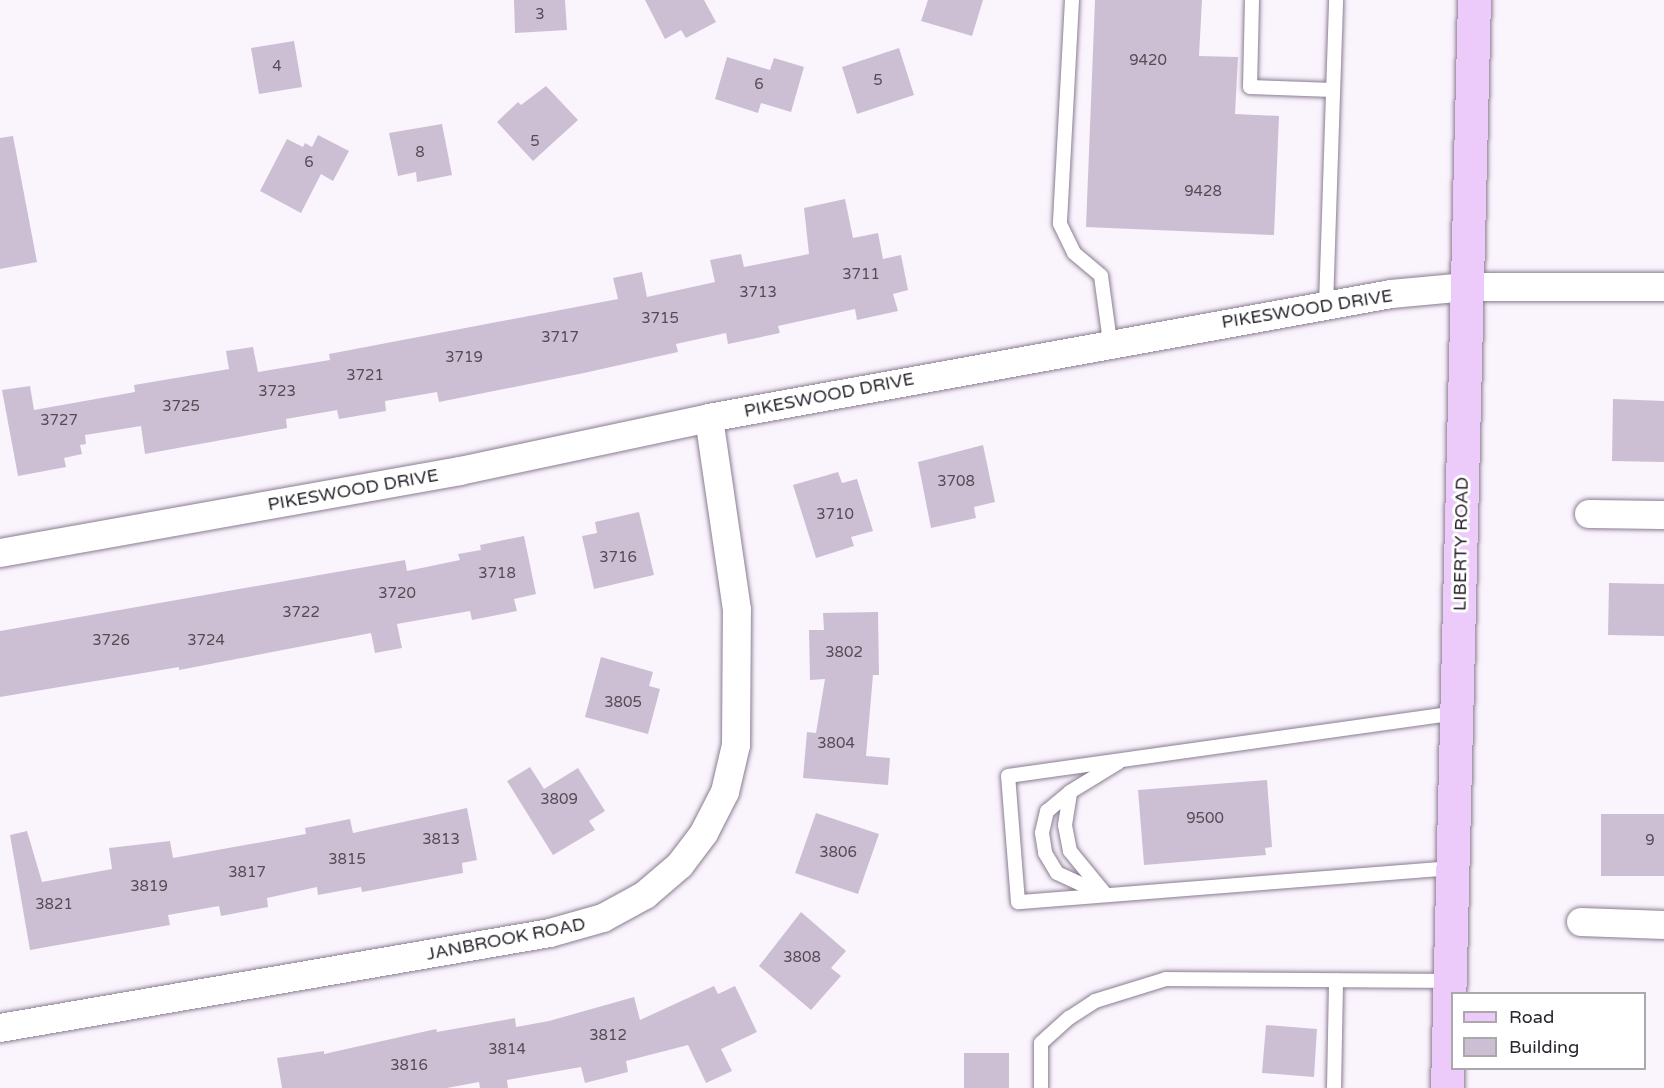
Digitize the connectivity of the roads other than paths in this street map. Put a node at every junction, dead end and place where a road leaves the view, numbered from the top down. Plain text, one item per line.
1 (1072, 0) edge
2 (1252, 0) edge
3 (1336, 0) edge
4 (1474, 0) edge
5 (1333, 90) junction
6 (1467, 287) junction
7 (1664, 287) edge
8 (1326, 305) junction
9 (1110, 342) junction
10 (709, 418) junction
11 (1589, 514) dead end
12 (1664, 515) edge
13 (0, 553) edge
14 (1457, 713) junction
15 (1124, 759) junction
16 (1070, 792) junction
17 (1453, 868) junction
18 (1106, 895) junction
19 (1581, 922) dead end
20 (1664, 925) edge
21 (1335, 980) junction
22 (1450, 981) junction
23 (0, 1028) edge
24 (1041, 1088) edge
25 (1334, 1088) edge
26 (1448, 1088) edge

1 - 9 lane
2 - 5 lane
3 - 5 lane
4 - 6 main road, LIBERTY ROAD
5 - 8 lane
6 - 7 street, PIKESWOOD DRIVE
6 - 8 street, PIKESWOOD DRIVE
6 - 14 main road, LIBERTY ROAD
8 - 9 street, PIKESWOOD DRIVE
9 - 10 street, PIKESWOOD DRIVE
10 - 13 street, PIKESWOOD DRIVE
10 - 23 street, JANBROOK ROAD
11 - 12 street
14 - 15 lane
14 - 17 main road, LIBERTY ROAD
15 - 16 lane
15 - 18 lane
16 - 18 lane
16 - 18 lane
17 - 18 lane
17 - 22 main road, LIBERTY ROAD
19 - 20 street
21 - 22 lane
21 - 24 lane
21 - 25 lane
22 - 26 main road, LIBERTY ROAD

